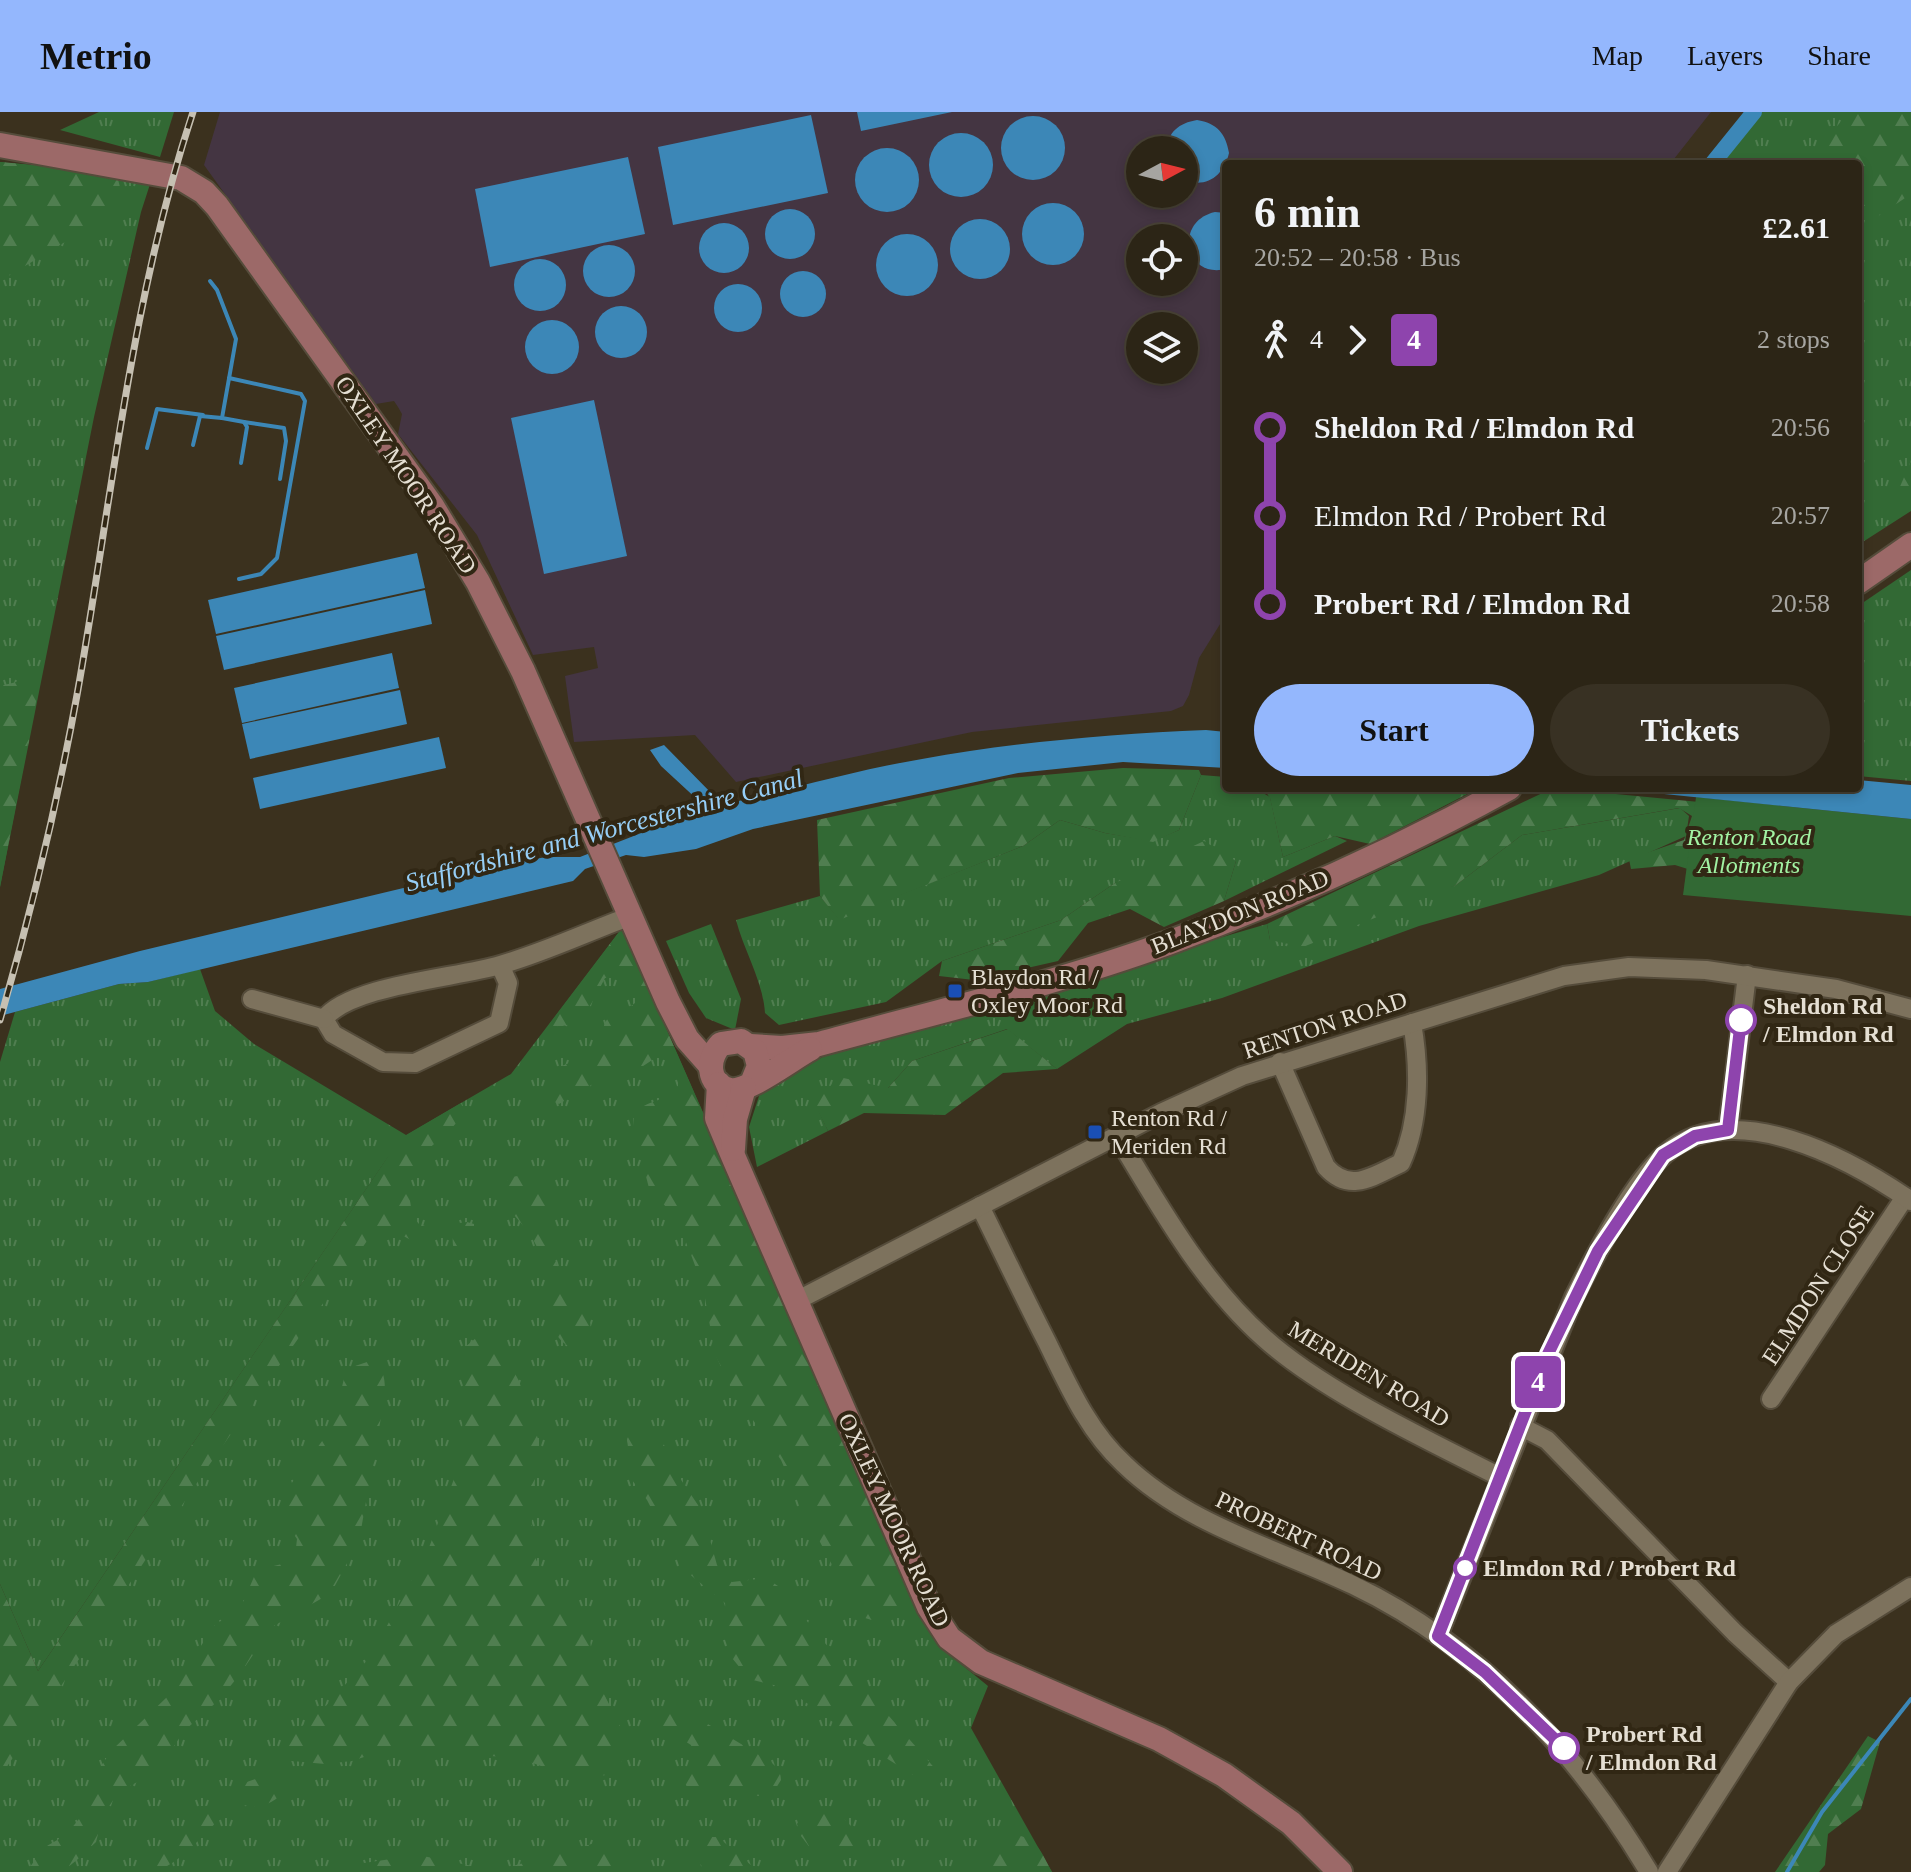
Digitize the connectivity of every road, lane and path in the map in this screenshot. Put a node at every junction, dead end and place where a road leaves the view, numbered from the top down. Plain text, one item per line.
1 (0, 145) edge
2 (1911, 545) edge
3 (1862, 579) edge
4 (1502, 792) edge
5 (628, 917) junction
6 (500, 965) junction
7 (1747, 975) junction
8 (252, 999) dead end
9 (668, 1002) junction
10 (1911, 1009) edge
11 (324, 1019) junction
12 (1412, 1023) junction
13 (740, 1044) junction
14 (819, 1044) junction
15 (1280, 1062) junction
16 (714, 1075) junction
17 (748, 1086) junction
18 (1728, 1130) junction
19 (1117, 1136) junction
20 (733, 1156) junction
21 (1908, 1199) edge
22 (980, 1206) junction
23 (796, 1301) junction
24 (1771, 1399) dead end
25 (1520, 1426) junction
26 (1500, 1477) junction
27 (1911, 1587) edge
28 (1438, 1636) junction
29 (1789, 1682) junction
30 (1340, 1872) edge
31 (1649, 1872) edge
32 (1667, 1872) edge

1 - 5 street, OXLEY MOOR ROAD
2 - 3 street
4 - 14 street, BLAYDON ROAD
5 - 6 street
5 - 9 street, OXLEY MOOR ROAD
6 - 11 street
6 - 11 street
7 - 10 street, RENTON ROAD
7 - 12 street, RENTON ROAD
7 - 18 street
8 - 11 street
9 - 13 street, OXLEY MOOR ROAD
9 - 16 street, OXLEY MOOR ROAD
12 - 15 street, RENTON ROAD
12 - 15 street
13 - 14 street, BLAYDON ROAD
13 - 16 street
13 - 17 street
14 - 17 street, BLAYDON ROAD
15 - 19 street, RENTON ROAD
16 - 17 street
16 - 20 street, OXLEY MOOR ROAD
17 - 20 street, OXLEY MOOR ROAD
18 - 21 street
18 - 25 street
19 - 22 street, RENTON ROAD
19 - 26 street, MERIDEN ROAD
20 - 23 street, OXLEY MOOR ROAD
21 - 24 street, ELMDON CLOSE
22 - 23 street, RENTON ROAD
22 - 28 street, PROBERT ROAD
23 - 30 street, OXLEY MOOR ROAD
25 - 26 street
25 - 29 street
26 - 28 street
27 - 29 street
28 - 31 street, PROBERT ROAD
29 - 32 street

